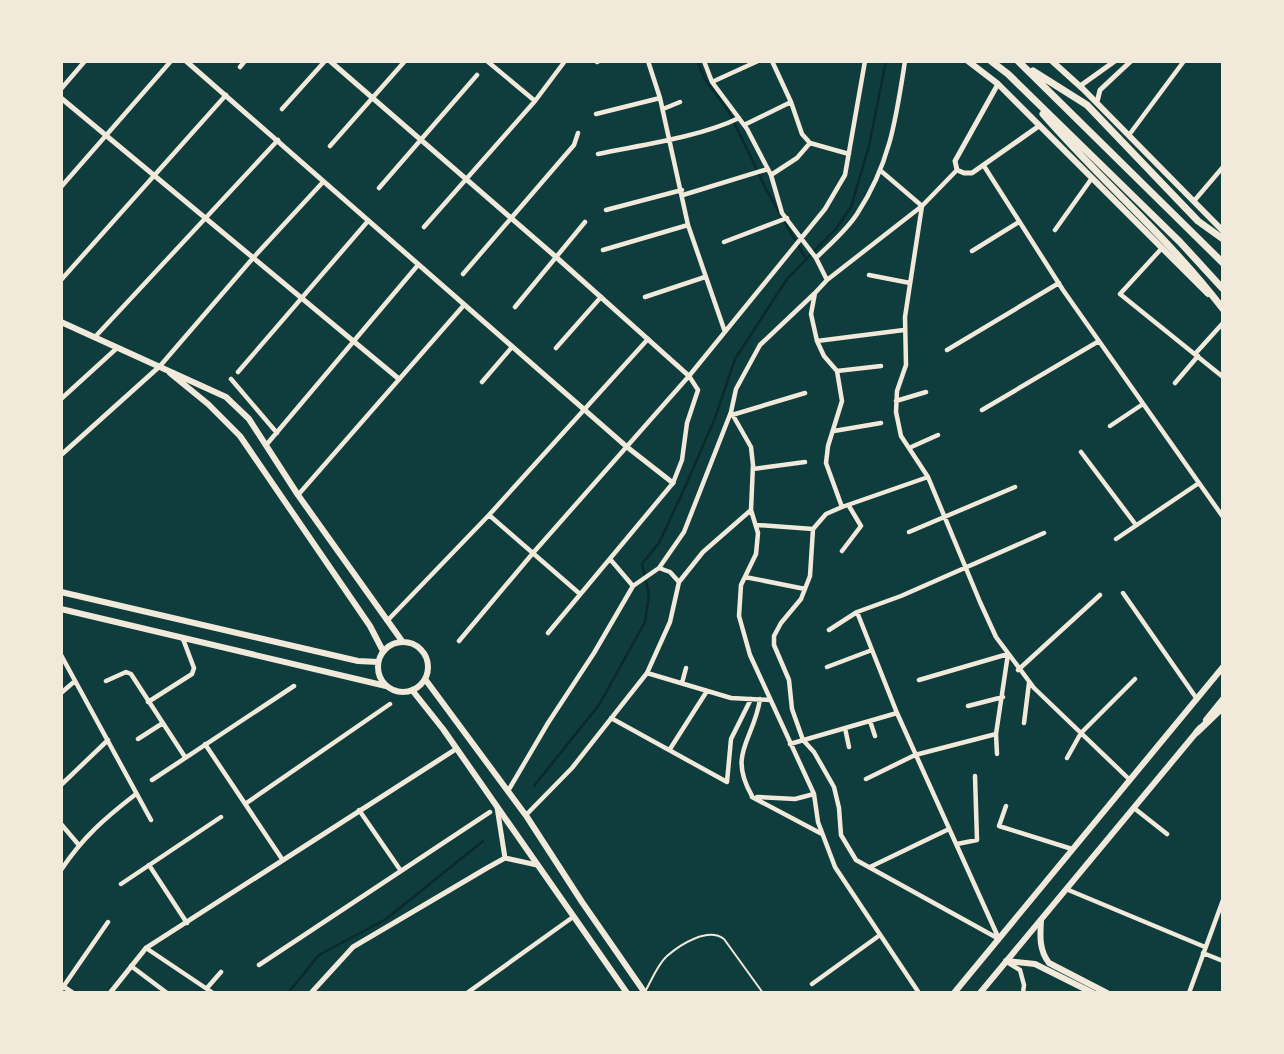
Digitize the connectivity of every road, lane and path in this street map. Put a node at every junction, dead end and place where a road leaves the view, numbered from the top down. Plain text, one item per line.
1 (85, 61) edge
2 (171, 61) edge
3 (186, 61) edge
4 (245, 61) edge
5 (328, 61) edge
6 (405, 61) edge
7 (487, 61) edge
8 (565, 61) edge
9 (648, 61) edge
10 (704, 61) edge
11 (758, 61) edge
12 (772, 61) edge
13 (865, 61) edge
14 (905, 61) edge
15 (968, 61) edge
16 (991, 61) edge
17 (1052, 61) edge
18 (1115, 61) edge
19 (1184, 61) edge
20 (1019, 62) edge
21 (1126, 63) edge
22 (240, 67) dead end
23 (1008, 74) junction
24 (477, 75) dead end
25 (712, 82) junction
26 (998, 84) junction
27 (1080, 86) junction
28 (61, 89) edge
29 (226, 95) junction
30 (61, 98) edge
31 (373, 99) junction
32 (660, 99) junction
33 (535, 101) junction
34 (680, 102) dead end
35 (791, 102) junction
36 (1097, 102) junction
37 (282, 109) dead end
38 (663, 109) junction
39 (596, 114) dead end
40 (739, 118) junction
41 (744, 125) junction
42 (1039, 126) junction
43 (578, 133) dead end
44 (1129, 135) junction
45 (106, 136) junction
46 (670, 138) junction
47 (278, 140) junction
48 (419, 140) junction
49 (810, 143) junction
50 (331, 146) dead end
51 (598, 154) dead end
52 (849, 154) junction
53 (984, 166) junction
54 (1223, 167) edge
55 (768, 169) junction
56 (881, 170) junction
57 (957, 170) junction
58 (771, 175) junction
59 (154, 176) junction
60 (1092, 178) junction
61 (466, 180) junction
62 (323, 182) junction
63 (61, 187) edge
64 (379, 188) dead end
65 (682, 192) junction
66 (1194, 201) junction
67 (922, 206) junction
68 (606, 210) dead end
69 (205, 218) junction
70 (787, 218) junction
71 (512, 219) junction
72 (368, 221) junction
73 (585, 222) dead end
74 (1020, 222) junction
75 (688, 225) junction
76 (424, 227) dead end
77 (1055, 230) dead end
78 (1223, 231) edge
79 (800, 239) junction
80 (1223, 239) edge
81 (724, 242) dead end
82 (1162, 248) junction
83 (603, 250) dead end
84 (972, 251) dead end
85 (556, 257) junction
86 (253, 258) junction
87 (816, 258) junction
88 (1223, 263) edge
89 (418, 265) junction
90 (463, 274) dead end
91 (869, 275) dead end
92 (705, 277) junction
93 (61, 280) edge
94 (827, 280) junction
95 (910, 283) junction
96 (1059, 283) junction
97 (1223, 289) edge
98 (815, 293) junction
99 (645, 297) dead end
100 (601, 298) junction
101 (303, 299) junction
102 (464, 305) junction
103 (515, 307) dead end
104 (1223, 309) edge
105 (1223, 323) edge
106 (63, 325) edge
107 (904, 330) junction
108 (725, 333) junction
109 (94, 338) junction
110 (648, 339) junction
111 (817, 341) junction
112 (1099, 341) junction
113 (355, 342) junction
114 (512, 347) junction
115 (117, 348) junction
116 (556, 348) dead end
117 (947, 350) dead end
118 (1197, 355) junction
119 (160, 366) junction
120 (881, 366) dead end
121 (837, 371) junction
122 (238, 372) dead end
123 (689, 376) junction
124 (1223, 377) edge
125 (399, 379) junction
126 (231, 380) dead end
127 (482, 382) dead end
128 (1175, 383) dead end
129 (926, 392) dead end
130 (805, 393) dead end
131 (61, 399) edge
132 (897, 401) junction
133 (1143, 404) junction
134 (583, 409) junction
135 (982, 410) dead end
136 (732, 413) junction
137 (881, 422) dead end
138 (1110, 426) dead end
139 (834, 430) junction
140 (277, 433) junction
141 (938, 435) dead end
142 (267, 444) junction
143 (627, 447) junction
144 (909, 448) junction
145 (1081, 452) dead end
146 (61, 455) edge
147 (804, 462) dead end
148 (752, 469) junction
149 (928, 477) junction
150 (673, 483) junction
151 (1199, 483) junction
152 (1015, 487) dead end
153 (298, 495) junction
154 (849, 506) junction
155 (842, 508) junction
156 (751, 510) junction
157 (489, 515) junction
158 (945, 516) junction
159 (1223, 517) edge
160 (757, 525) junction
161 (1136, 525) junction
162 (813, 529) junction
163 (909, 532) dead end
164 (1044, 533) dead end
165 (1116, 539) dead end
166 (842, 551) dead end
167 (533, 553) junction
168 (610, 559) junction
169 (659, 568) junction
170 (966, 568) junction
171 (745, 577) junction
172 (679, 582) junction
173 (635, 585) junction
174 (805, 589) junction
175 (61, 592) edge
176 (1123, 593) dead end
177 (580, 594) junction
178 (1100, 594) dead end
179 (61, 609) edge
180 (857, 612) junction
181 (387, 622) junction
182 (829, 630) dead end
183 (548, 633) dead end
184 (183, 638) junction
185 (402, 641) junction
186 (459, 641) dead end
187 (872, 650) junction
188 (383, 651) junction
189 (1008, 654) junction
190 (61, 655) edge
191 (358, 661) junction
192 (378, 662) junction
193 (827, 667) dead end
194 (1223, 667) edge
195 (686, 668) dead end
196 (1018, 670) junction
197 (647, 673) junction
198 (353, 677) junction
199 (425, 679) junction
200 (1135, 679) dead end
201 (919, 680) dead end
202 (75, 681) junction
203 (106, 681) dead end
204 (1029, 682) junction
205 (682, 683) junction
206 (295, 686) dead end
207 (386, 686) junction
208 (412, 690) junction
209 (707, 690) junction
210 (61, 693) edge
211 (1003, 697) junction
212 (751, 699) junction
213 (760, 699) junction
214 (1197, 699) junction
215 (1223, 699) edge
216 (770, 700) junction
217 (148, 702) junction
218 (390, 704) dead end
219 (968, 706) dead end
220 (1223, 707) edge
221 (897, 713) junction
222 (611, 718) junction
223 (870, 721) junction
224 (163, 723) junction
225 (1024, 723) dead end
226 (845, 728) junction
227 (1197, 732) junction
228 (1081, 733) junction
229 (996, 734) junction
230 (876, 736) dead end
231 (138, 739) dead end
232 (107, 740) junction
233 (803, 740) junction
234 (205, 744) junction
235 (790, 744) junction
236 (849, 747) dead end
237 (456, 749) junction
238 (670, 749) junction
239 (997, 754) dead end
240 (915, 755) junction
241 (186, 757) junction
242 (1067, 758) dead end
243 (975, 776) dead end
244 (866, 779) dead end
245 (152, 780) dead end
246 (1130, 781) junction
247 (61, 785) edge
248 (509, 791) junction
249 (136, 794) junction
250 (814, 794) junction
251 (752, 796) junction
252 (245, 804) junction
253 (1006, 806) dead end
254 (1133, 808) junction
255 (493, 809) junction
256 (359, 810) junction
257 (526, 815) junction
258 (221, 817) dead end
259 (151, 820) dead end
260 (61, 824) edge
261 (949, 829) junction
262 (822, 834) junction
263 (1167, 834) dead end
264 (78, 844) junction
265 (957, 844) junction
266 (1073, 850) junction
267 (505, 858) junction
268 (282, 859) junction
269 (149, 865) junction
270 (537, 865) junction
271 (869, 867) junction
272 (61, 870) edge
273 (401, 871) junction
274 (121, 884) dead end
275 (1065, 888) junction
276 (1223, 900) edge
277 (573, 917) junction
278 (1041, 920) junction
279 (108, 922) dead end
280 (187, 923) junction
281 (880, 935) junction
282 (999, 939) junction
283 (146, 948) junction
284 (1204, 950) junction
285 (1006, 961) junction
286 (1223, 961) edge
287 (624, 963) junction
288 (259, 965) dead end
289 (131, 966) junction
290 (221, 972) dead end
291 (612, 972) junction
292 (812, 984) dead end
293 (62, 987) edge
294 (207, 988) junction
295 (73, 993) edge
296 (110, 993) edge
297 (167, 993) edge
298 (213, 993) edge
299 (311, 993) edge
300 (467, 993) edge
301 (627, 993) edge
302 (645, 993) edge
303 (762, 993) edge
304 (919, 993) edge
305 (954, 993) edge
306 (980, 993) edge
307 (1023, 993) edge
308 (1093, 993) edge
309 (1107, 993) edge
310 (1189, 993) edge

1 - 28 street
2 - 45 street
3 - 29 street
4 - 22 street
5 - 31 street
5 - 37 street
6 - 31 street
7 - 33 street
8 - 33 street
9 - 32 street
10 - 25 street
11 - 25 street
12 - 35 street
13 - 52 street
14 - 56 street
15 - 26 main road
16 - 23 highway
17 - 27 main road
18 - 27 street
19 - 44 street
20 - 80 highway
20 - 88 highway
21 - 36 street
23 - 97 highway
23 - 104 highway
24 - 48 street
25 - 40 street
26 - 42 main road
26 - 57 street
27 - 36 main road
29 - 47 street
29 - 59 street
30 - 45 street
31 - 48 street
31 - 50 street
32 - 38 street
32 - 39 street
33 - 61 street
34 - 38 street
35 - 41 street
35 - 49 street
36 - 44 main road
38 - 46 street
40 - 41 street
40 - 46 street
41 - 55 street
42 - 53 street
42 - 60 main road
43 - 71 street
44 - 66 main road
45 - 59 street
45 - 63 street
46 - 51 street
46 - 65 street
47 - 62 street
47 - 69 street
48 - 61 street
48 - 64 street
49 - 52 street
49 - 58 street
52 - 79 street
53 - 57 street
53 - 74 street
54 - 66 street
55 - 58 street
55 - 65 street
56 - 67 street
56 - 87 street
57 - 67 street
58 - 70 street
59 - 69 street
59 - 93 street
60 - 77 street
60 - 82 main road
61 - 71 street
61 - 76 street
62 - 72 street
62 - 86 street
65 - 68 street
65 - 75 street
66 - 78 main road
67 - 94 street
67 - 95 street
69 - 86 street
69 - 109 street
70 - 79 street
70 - 81 street
71 - 85 street
71 - 90 street
72 - 89 street
72 - 101 street
73 - 85 street
74 - 84 street
74 - 96 street
75 - 83 street
75 - 92 street
79 - 87 street
79 - 108 street
82 - 104 main road
82 - 118 street
85 - 100 street
85 - 103 street
86 - 101 street
86 - 119 street
87 - 94 street
89 - 102 street
89 - 113 street
91 - 95 street
92 - 99 street
92 - 108 street
94 - 98 street
95 - 107 street
96 - 112 street
96 - 117 street
98 - 111 street
98 - 136 street
100 - 110 street
100 - 116 street
101 - 113 street
101 - 122 street
102 - 114 street
102 - 125 street
105 - 118 street
106 - 109 main road
107 - 111 street
107 - 132 street
108 - 123 street
109 - 115 main road
110 - 123 street
110 - 134 street
111 - 121 street
112 - 133 street
112 - 135 street
113 - 125 street
113 - 140 street
114 - 127 street
114 - 134 street
115 - 119 main road
115 - 131 street
118 - 124 street
118 - 128 street
119 - 142 main road
119 - 146 street
119 - 188 main road
120 - 121 street
121 - 139 street
123 - 143 street
123 - 150 street
125 - 153 street
126 - 140 street
129 - 132 street
130 - 136 street
132 - 144 street
133 - 138 street
133 - 151 street
134 - 143 street
134 - 157 street
136 - 148 street
136 - 169 street
137 - 139 street
139 - 155 street
140 - 142 street
141 - 144 street
142 - 153 main road
143 - 150 street
143 - 167 street
144 - 149 street
145 - 161 street
147 - 148 street
148 - 156 street
149 - 154 street
149 - 158 street
150 - 168 street
151 - 159 street
151 - 161 street
152 - 158 street
153 - 181 main road
154 - 155 street
154 - 166 street
155 - 162 street
156 - 160 street
156 - 172 street
157 - 167 street
157 - 181 street
158 - 163 street
158 - 170 street
160 - 162 street
160 - 171 street
161 - 165 street
162 - 174 street
164 - 170 street
167 - 177 street
167 - 186 street
168 - 173 street
168 - 177 street
169 - 172 street
169 - 173 street
170 - 180 street
170 - 189 street
171 - 174 street
171 - 216 street
172 - 197 street
173 - 248 street
174 - 233 street
175 - 191 main road
176 - 214 street
177 - 183 street
178 - 196 street
179 - 184 main road
180 - 182 street
180 - 187 street
181 - 185 main road
184 - 198 main road
184 - 217 street
185 - 188 main road
185 - 199 main road
187 - 193 street
187 - 221 street
188 - 192 main road
189 - 196 street
189 - 201 street
189 - 211 street
190 - 202 street
191 - 192 main road
191 - 198 main road
192 - 207 main road
194 - 214 main road
195 - 205 street
196 - 204 street
197 - 205 street
197 - 222 street
198 - 207 main road
199 - 208 main road
199 - 248 main road
200 - 228 street
202 - 210 street
202 - 232 street
203 - 217 street
204 - 225 street
204 - 228 street
205 - 209 street
206 - 234 street
207 - 208 main road
208 - 237 main road
209 - 212 street
209 - 238 street
211 - 219 street
211 - 229 street
212 - 213 street
212 - 238 street
213 - 216 street
213 - 251 street
214 - 246 main road
215 - 227 main road
216 - 235 street
217 - 224 street
218 - 252 street
220 - 227 highway
221 - 223 street
221 - 240 street
222 - 238 street
222 - 257 street
223 - 226 street
223 - 230 street
224 - 231 street
224 - 241 street
226 - 233 street
226 - 236 street
227 - 254 main road
228 - 242 street
228 - 246 street
229 - 239 street
229 - 240 street
232 - 247 street
232 - 249 street
233 - 235 street
233 - 271 street
234 - 241 street
234 - 252 street
235 - 250 street
237 - 255 main road
237 - 256 street
240 - 244 street
240 - 261 street
241 - 245 street
243 - 265 street
246 - 266 main road
248 - 257 main road
249 - 259 street
249 - 264 street
250 - 251 street
250 - 262 street
251 - 262 street
252 - 268 street
253 - 266 street
254 - 263 street
254 - 275 main road
255 - 267 street
255 - 270 main road
255 - 273 street
256 - 268 street
256 - 273 street
257 - 287 main road
258 - 269 street
260 - 264 street
261 - 265 street
261 - 271 street
262 - 281 street
264 - 272 street
265 - 282 street
266 - 282 main road
267 - 270 street
267 - 299 street
268 - 280 street
269 - 274 street
269 - 280 street
270 - 277 main road
271 - 282 street
273 - 288 street
275 - 278 main road
275 - 284 street
276 - 284 street
277 - 291 main road
277 - 300 street
278 - 285 main road
278 - 309 main road
279 - 293 street
280 - 283 street
281 - 292 street
281 - 304 street
282 - 305 main road
283 - 289 street
283 - 294 street
284 - 286 street
284 - 310 street
285 - 306 main road
285 - 307 street
285 - 308 main road
287 - 291 main road
287 - 302 main road
289 - 296 street
289 - 297 street
290 - 294 street
291 - 301 main road
293 - 295 street
294 - 298 street
302 - 303 lane

